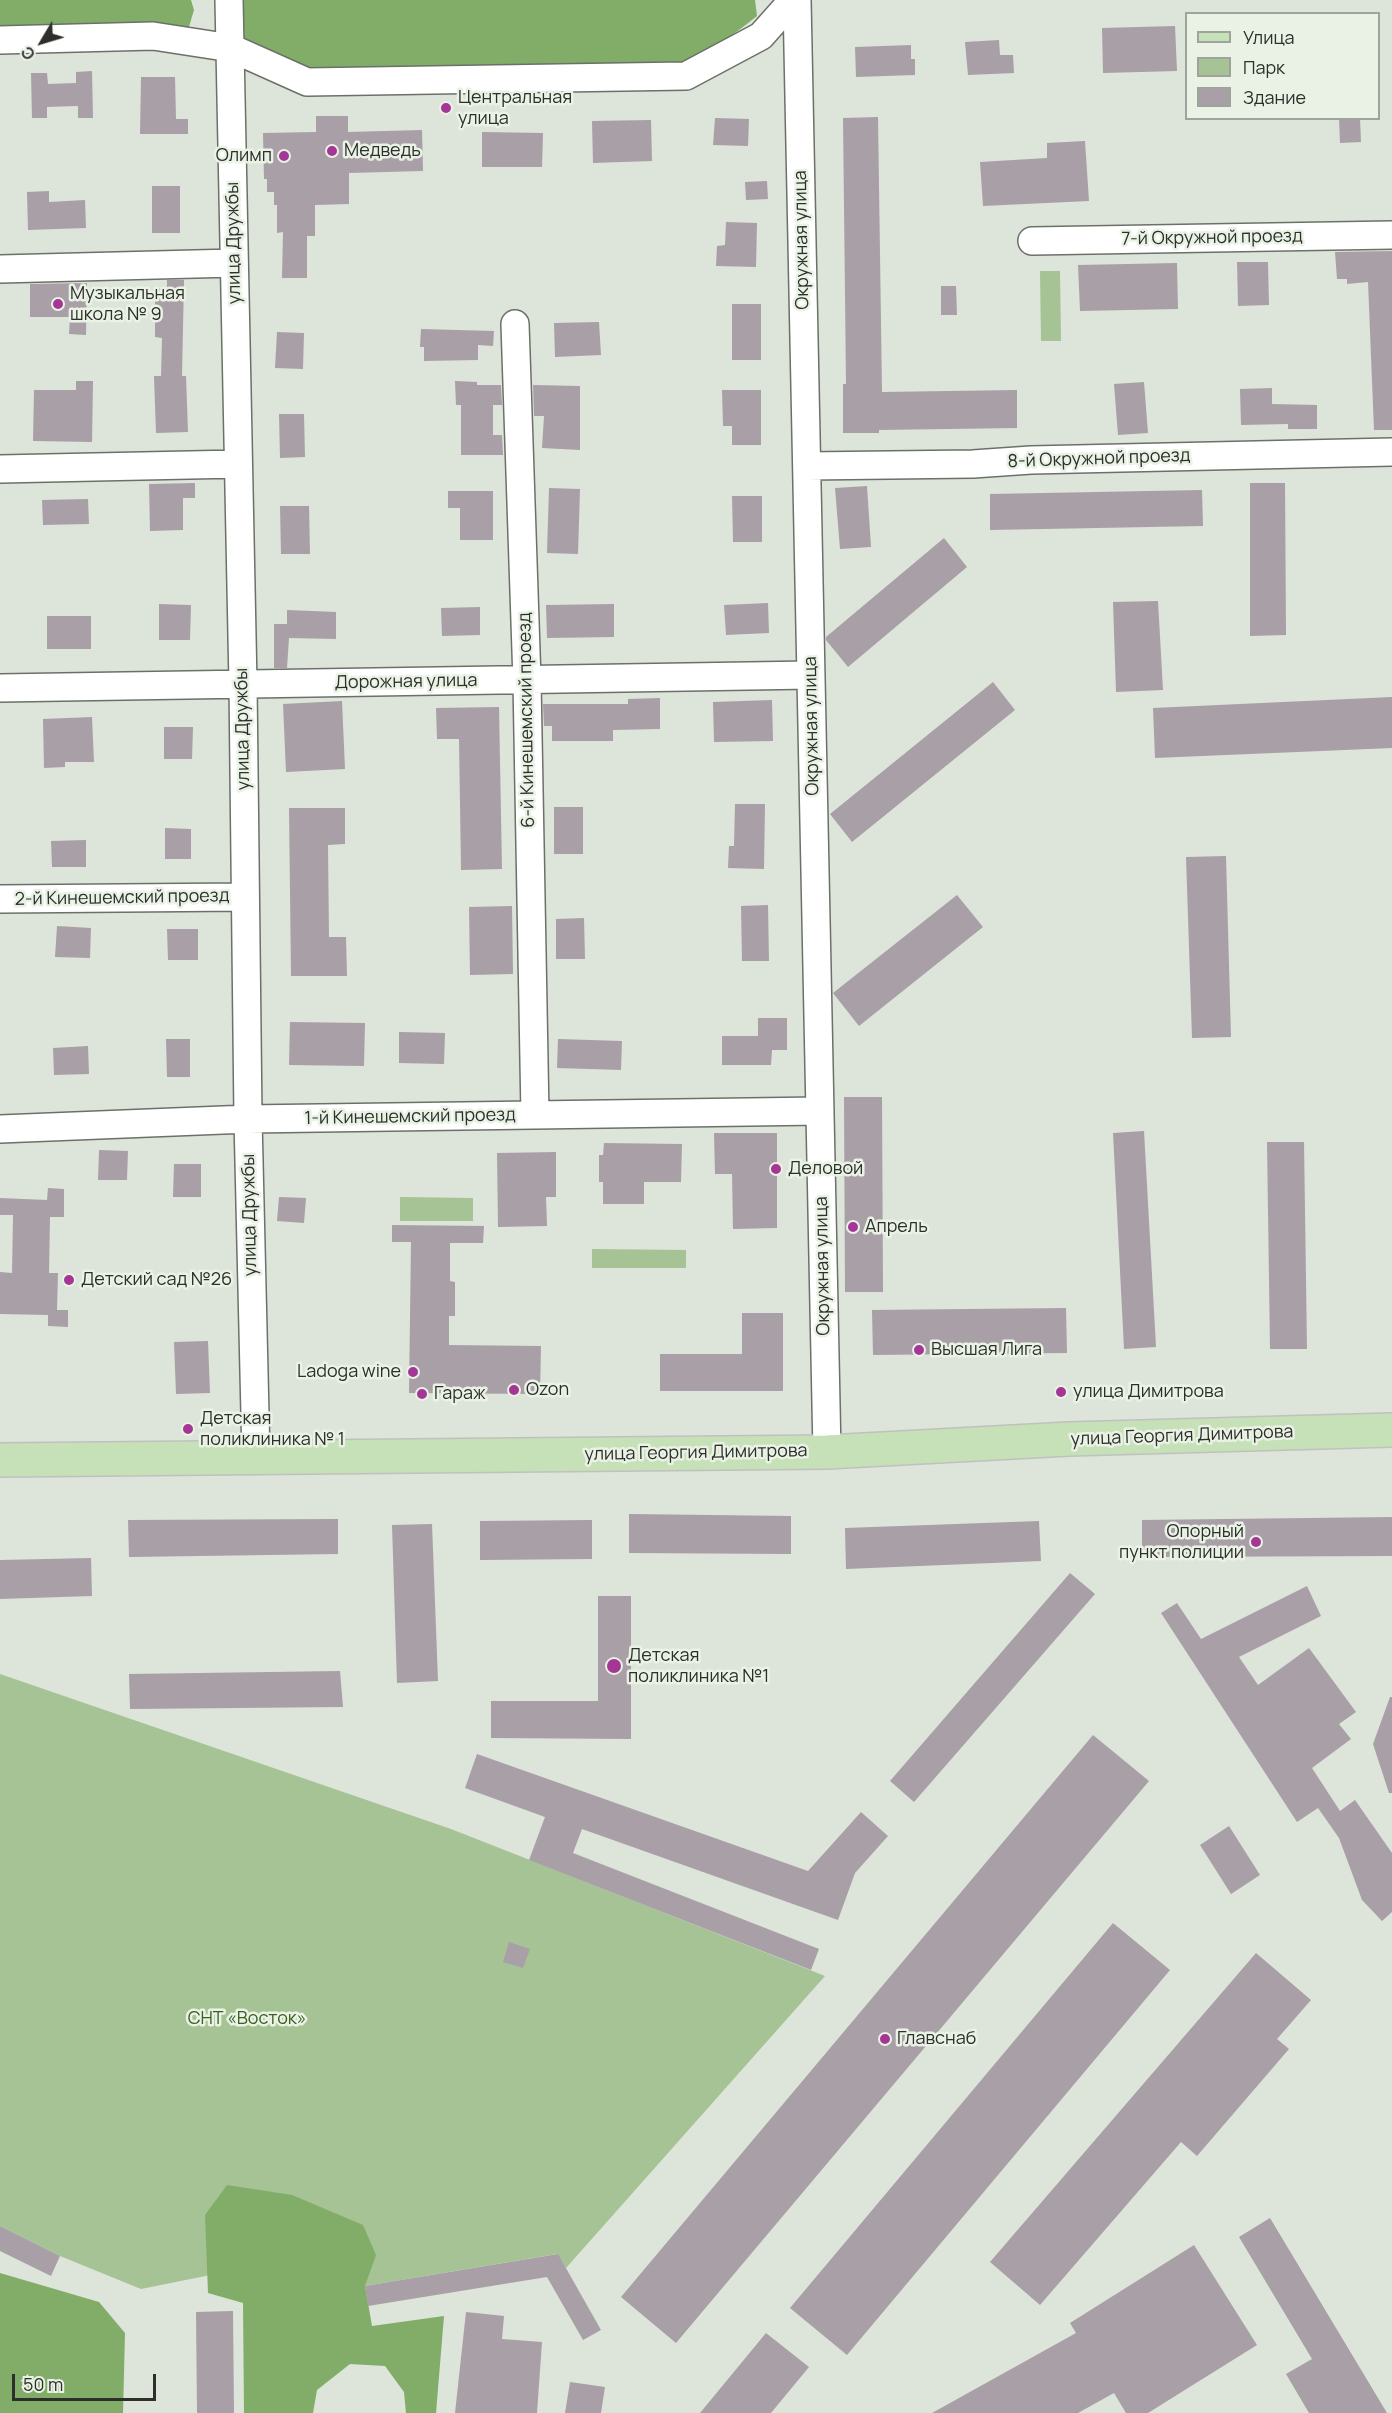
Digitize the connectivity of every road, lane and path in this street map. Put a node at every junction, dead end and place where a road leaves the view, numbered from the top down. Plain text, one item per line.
1 (229, 0) edge
2 (793, 0) edge
3 (797, 0) edge
4 (0, 40) edge
5 (231, 48) junction
6 (1392, 235) edge
7 (1032, 241) dead end
8 (234, 263) junction
9 (0, 269) edge
10 (515, 324) dead end
11 (1392, 452) edge
12 (237, 464) junction
13 (807, 466) junction
14 (0, 470) edge
15 (811, 675) junction
16 (527, 681) junction
17 (243, 684) junction
18 (0, 688) edge
19 (244, 897) junction
20 (0, 899) edge
21 (820, 1111) junction
22 (535, 1115) junction
23 (248, 1119) junction
24 (0, 1129) edge
25 (1392, 1430) edge
26 (827, 1452) junction
27 (256, 1457) junction
28 (0, 1460) edge

1 - 5 street, улица Дружбы
2 - 5 street
3 - 13 street, Окружная улица
4 - 5 street
5 - 8 street, улица Дружбы
6 - 7 street, 7-й Окружной проезд
8 - 9 street
8 - 12 street, улица Дружбы
10 - 16 street, 6-й Кинешемский проезд
11 - 13 street, 8-й Окружной проезд
12 - 14 street
12 - 17 street, улица Дружбы
13 - 15 street, Окружная улица
15 - 16 street, Дорожная улица
15 - 21 street, Окружная улица
16 - 17 street, Дорожная улица
16 - 22 street, 6-й Кинешемский проезд
17 - 18 street, Дорожная улица
17 - 19 street, улица Дружбы
19 - 20 street, 2-й Кинешемский проезд
19 - 23 street, улица Дружбы
21 - 22 street, 1-й Кинешемский проезд
21 - 26 street, Окружная улица
22 - 23 street, 1-й Кинешемский проезд
23 - 24 street, 1-й Кинешемский проезд
23 - 27 street, улица Дружбы
25 - 26 main road, улица Георгия Димитрова
26 - 27 main road, улица Георгия Димитрова
27 - 28 main road, улица Георгия Димитрова

